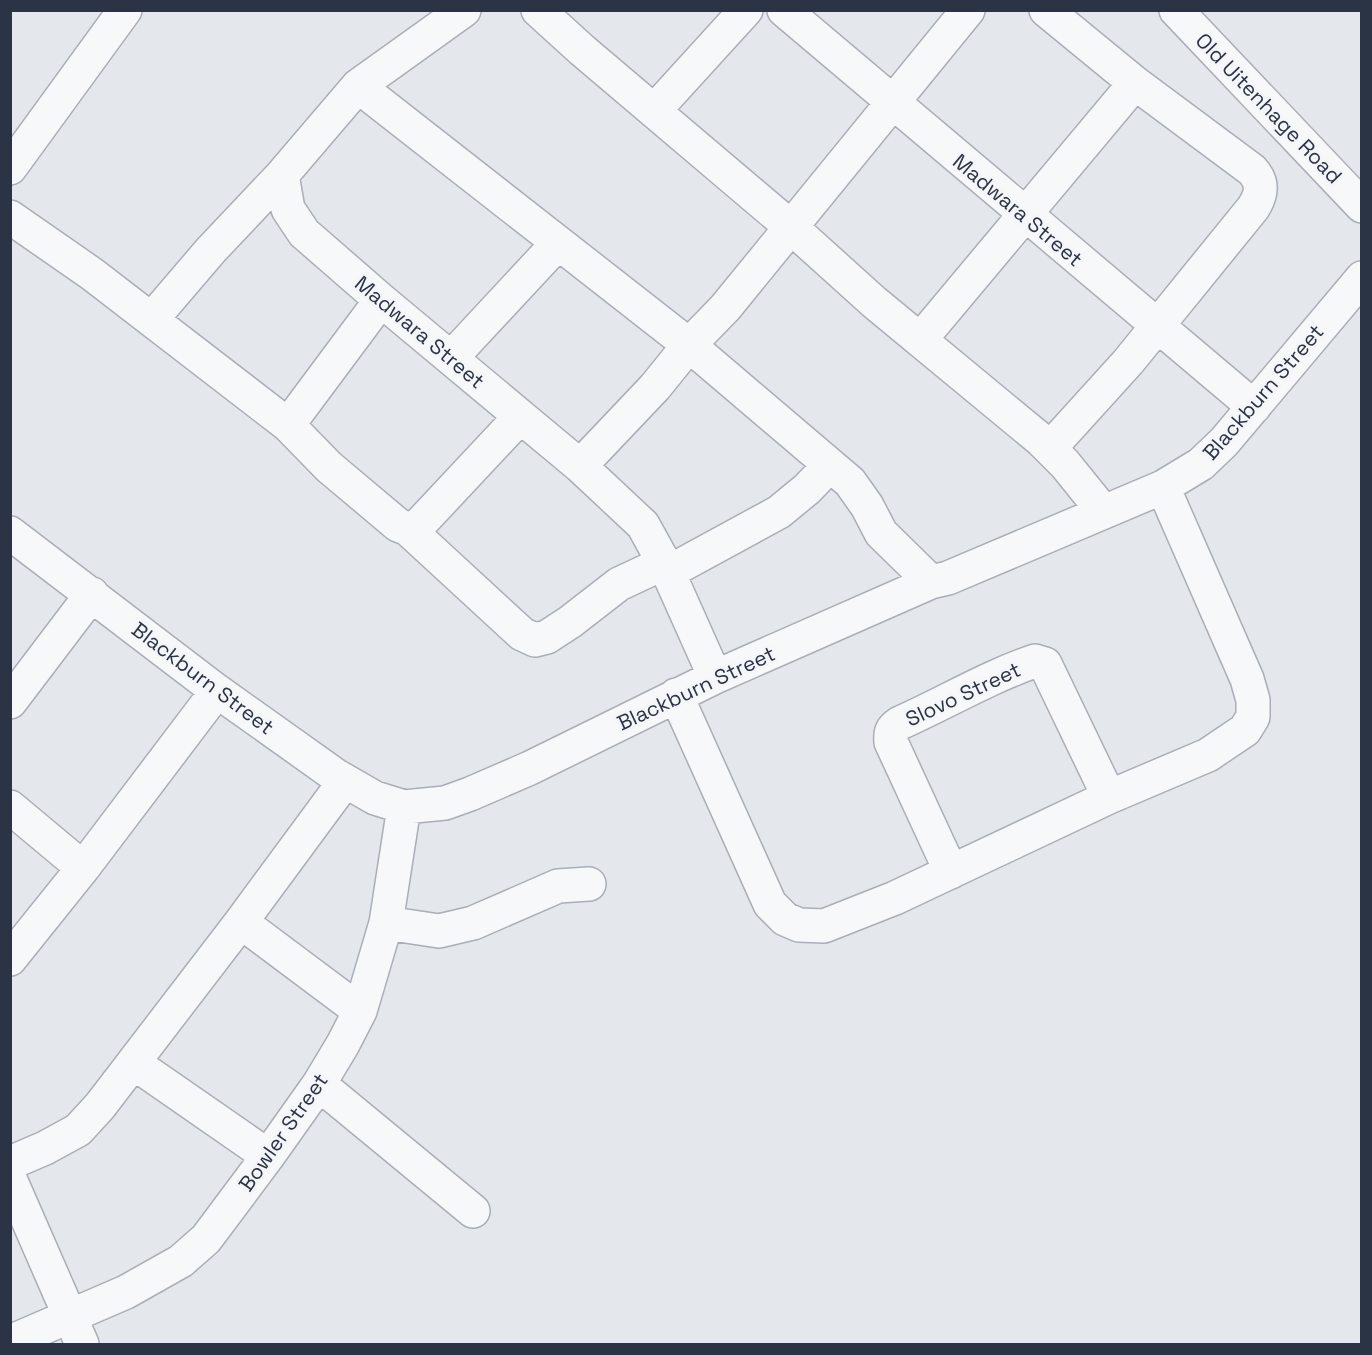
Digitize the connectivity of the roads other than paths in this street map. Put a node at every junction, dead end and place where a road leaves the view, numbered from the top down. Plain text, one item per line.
1 (125, 10) edge
2 (464, 10) edge
3 (538, 10) edge
4 (746, 10) edge
5 (784, 10) edge
6 (968, 10) edge
7 (1046, 10) edge
8 (1176, 10) edge
9 (1135, 83) junction
10 (358, 86) junction
11 (892, 102) junction
12 (654, 111) junction
13 (10, 168) edge
14 (282, 175) junction
15 (1362, 206) edge
16 (1024, 215) junction
17 (10, 218) edge
18 (792, 228) junction
19 (558, 243) junction
20 (1362, 278) edge
21 (381, 300) junction
22 (152, 320) junction
23 (1156, 325) junction
24 (920, 340) junction
25 (689, 345) junction
26 (451, 358) junction
27 (1254, 407) junction
28 (520, 417) junction
29 (288, 424) junction
30 (1050, 448) junction
31 (830, 465) junction
32 (580, 466) junction
33 (1163, 487) junction
34 (1104, 511) junction
35 (408, 529) junction
36 (10, 533) edge
37 (665, 568) junction
38 (931, 582) junction
39 (92, 594) junction
40 (715, 677) junction
41 (217, 691) junction
42 (676, 695) junction
43 (10, 702) edge
44 (345, 781) junction
45 (1108, 797) junction
46 (10, 807) edge
47 (404, 807) junction
48 (83, 868) junction
49 (951, 872) junction
50 (589, 884) dead end
51 (241, 922) junction
52 (386, 923) junction
53 (10, 959) edge
54 (360, 1011) junction
55 (134, 1063) junction
56 (319, 1084) junction
57 (268, 1156) junction
58 (10, 1163) edge
59 (10, 1179) edge
60 (473, 1211) dead end
61 (76, 1330) edge
62 (10, 1342) edge

1 - 13 street
2 - 10 street
3 - 12 street
4 - 12 street
5 - 11 street, Madwara Street
6 - 11 street
7 - 9 street
8 - 15 street, Old Uitenhage Road
9 - 16 street
9 - 23 street
10 - 14 street
10 - 19 street
11 - 16 street, Madwara Street
11 - 18 street
12 - 18 street
14 - 21 street, Madwara Street
14 - 22 street
16 - 23 street, Madwara Street
16 - 24 street
17 - 22 street
18 - 24 street
18 - 25 street
19 - 25 street
19 - 26 street
20 - 27 street, Blackburn Street
21 - 26 street, Madwara Street
21 - 29 street
22 - 29 street
23 - 27 street, Madwara Street
23 - 30 street
24 - 30 street
25 - 31 street
25 - 32 street
26 - 28 street, Madwara Street
27 - 33 street, Blackburn Street
28 - 32 street, Madwara Street
28 - 35 street
29 - 35 street
30 - 34 street
31 - 37 street
31 - 38 street
32 - 37 street, Madwara Street
33 - 34 street, Blackburn Street
33 - 45 street
34 - 38 street, Blackburn Street
35 - 37 street
36 - 39 street, Blackburn Street
37 - 40 street, Madwara Street
38 - 40 street, Blackburn Street
39 - 41 street, Blackburn Street
39 - 43 street
40 - 42 street, Blackburn Street
41 - 44 street, Blackburn Street
41 - 48 street
42 - 47 street, Blackburn Street
42 - 49 street
44 - 47 street, Blackburn Street
44 - 51 street
45 - 49 street
45 - 49 street, Slovo Street
46 - 48 street
47 - 52 street, Bowler Street
48 - 53 street
50 - 52 street
51 - 54 street
51 - 55 street
52 - 54 street, Bowler Street
54 - 56 street, Bowler Street
55 - 57 street
55 - 58 street
56 - 57 street, Bowler Street
56 - 60 street
57 - 61 street, Bowler Street
59 - 61 street
61 - 62 street, Bowler Street

